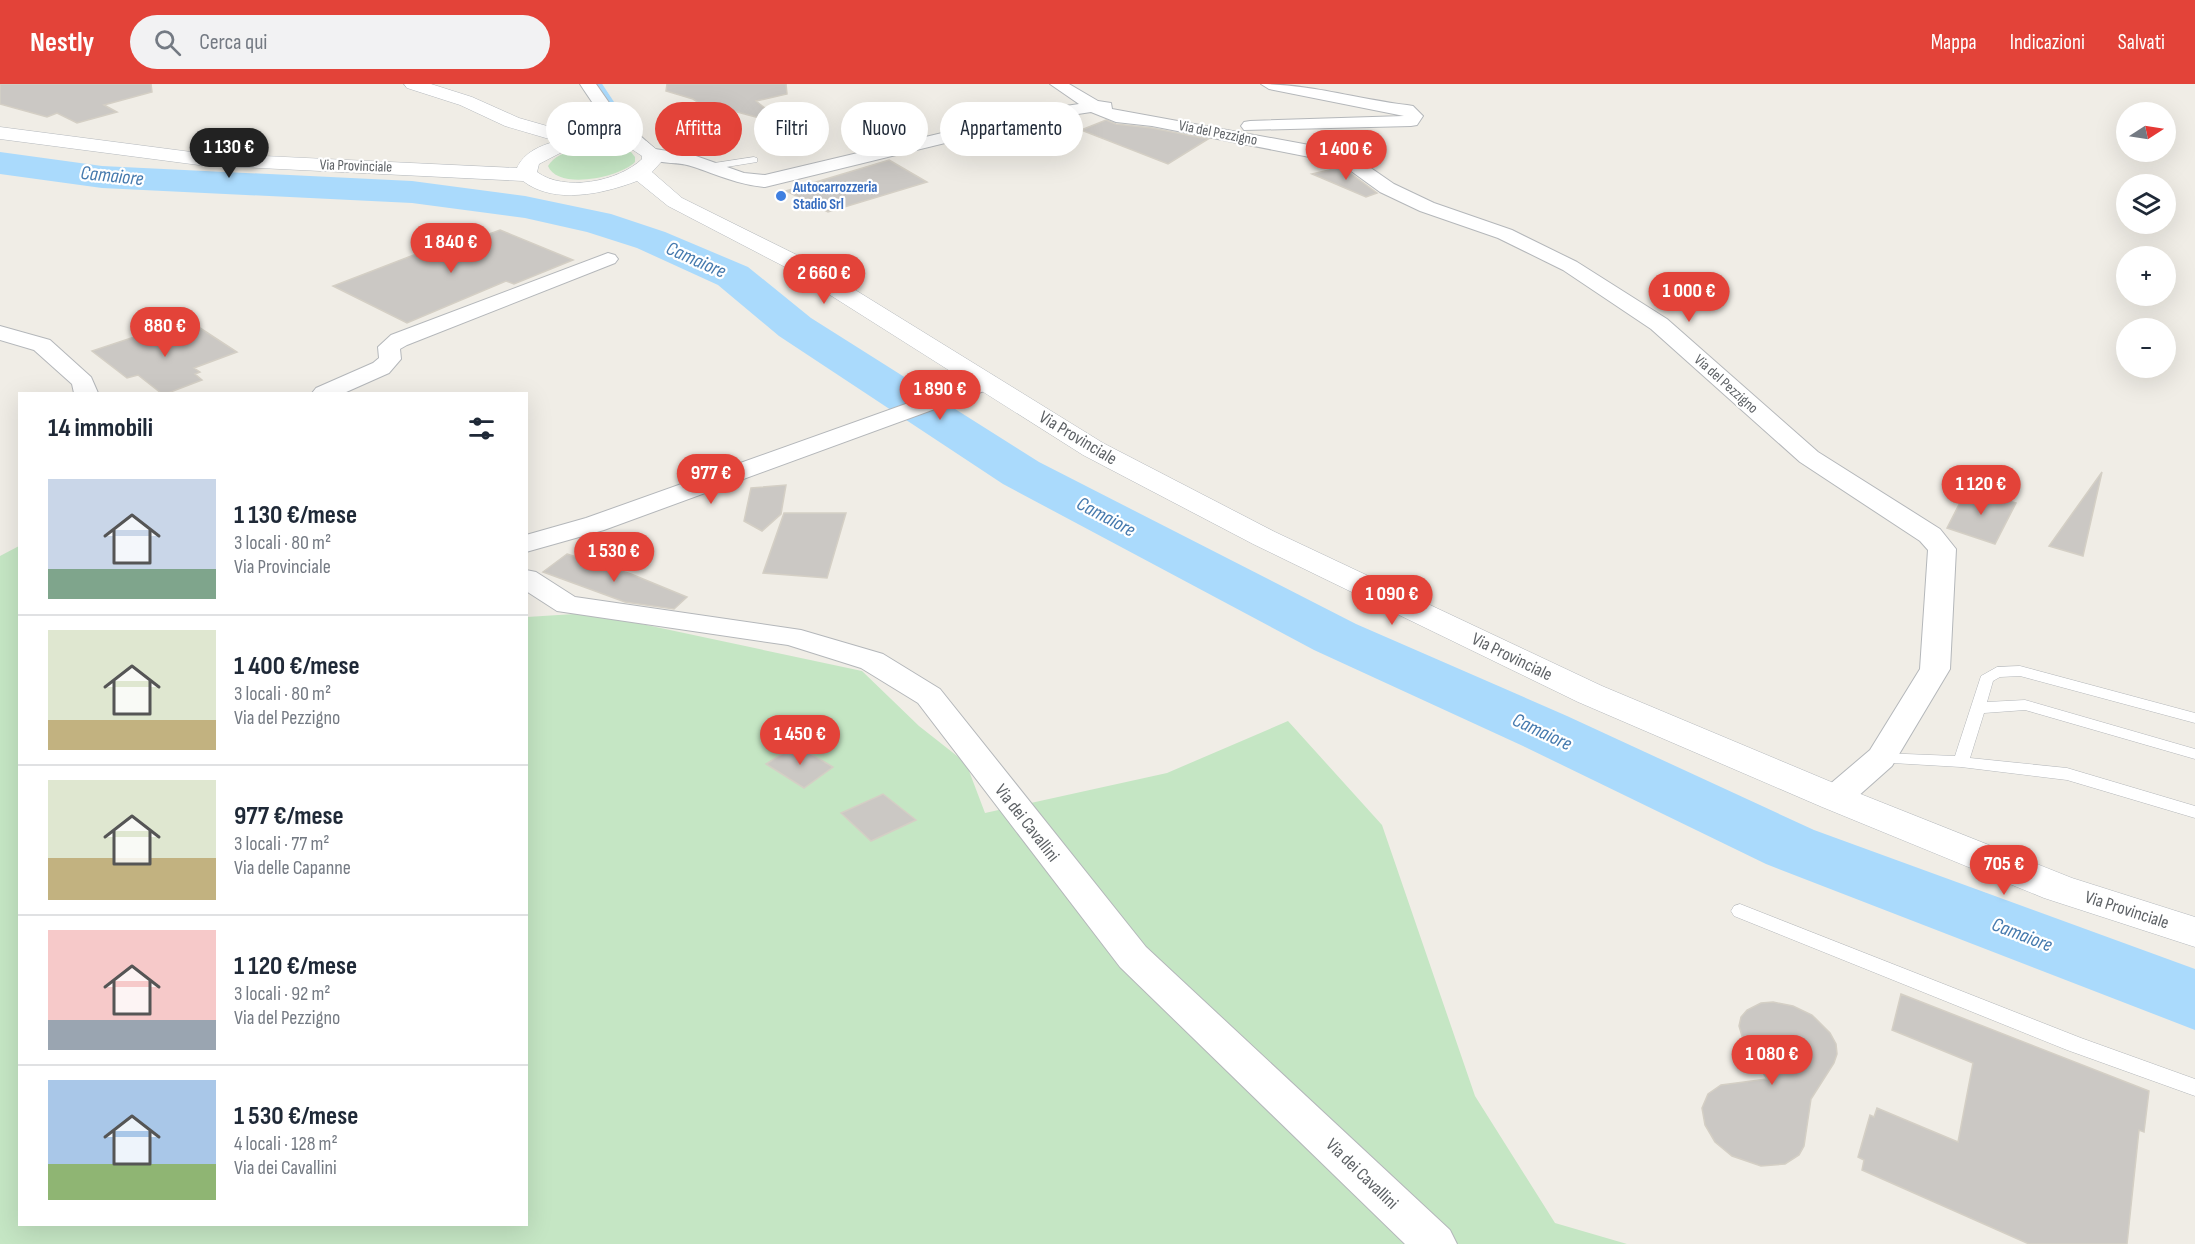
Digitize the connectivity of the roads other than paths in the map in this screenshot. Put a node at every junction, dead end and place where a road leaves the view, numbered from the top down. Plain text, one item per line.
1 (413, 84) edge
2 (588, 84) edge
3 (1059, 84) edge
4 (1269, 84) edge
5 (600, 102) edge
6 (1096, 106) junction
7 (512, 122) junction
8 (546, 132) edge
9 (0, 133) edge
10 (546, 146) edge
11 (546, 152) edge
12 (643, 154) edge
13 (643, 155) edge
14 (648, 159) junction
15 (754, 160) dead end
16 (708, 167) junction
17 (528, 169) junction
18 (593, 186) junction
19 (675, 202) junction
20 (609, 258) dead end
21 (0, 333) edge
22 (987, 382) junction
23 (86, 392) edge
24 (326, 392) edge
25 (528, 548) edge
26 (528, 579) edge
27 (1977, 708) junction
28 (2195, 718) edge
29 (2195, 754) edge
30 (1881, 758) junction
31 (1961, 762) junction
32 (1835, 798) junction
33 (2195, 812) edge
34 (1740, 911) dead end
35 (2195, 932) edge
36 (2195, 1088) edge
37 (1435, 1244) edge

1 - 7 main road
2 - 5 street
3 - 6 street, Via del Pezzigno
4 - 6 street
6 - 16 street
6 - 30 street, Via del Pezzigno
7 - 8 main road
7 - 10 main road
9 - 17 main road, Via Provinciale
11 - 17 main road, Via Provinciale
12 - 14 street
13 - 14 main road, Via Provinciale
14 - 16 street
14 - 18 main road, Via Provinciale
14 - 19 main road, Via Provinciale
15 - 16 lane
17 - 18 main road, Via Provinciale
18 - 19 main road, Via Provinciale
19 - 22 main road, Via Provinciale
20 - 24 street
21 - 23 street
22 - 25 street
22 - 32 main road, Via Provinciale
26 - 37 street, Via dei Cavallini
27 - 28 lane
27 - 29 lane
27 - 31 lane
30 - 31 lane
30 - 32 street, Via del Pezzigno
31 - 33 lane
32 - 35 main road, Via Provinciale
34 - 36 lane

